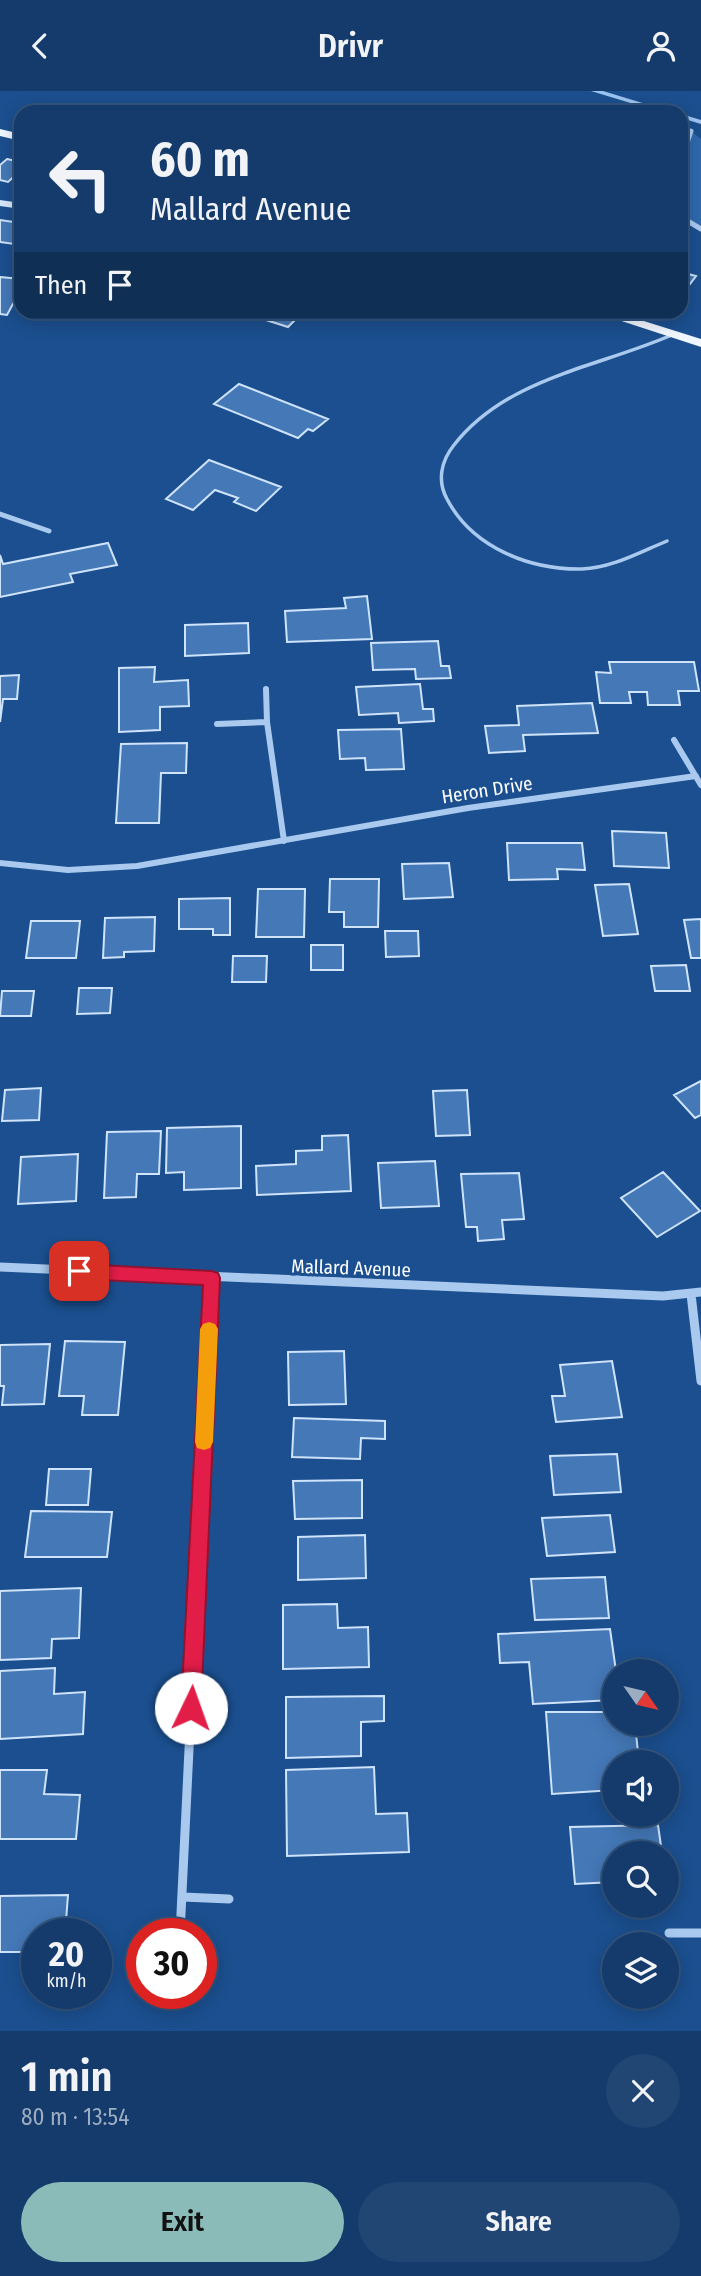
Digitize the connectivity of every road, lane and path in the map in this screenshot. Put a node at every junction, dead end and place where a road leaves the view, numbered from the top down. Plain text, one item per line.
1 (691, 131) dead end
2 (688, 140) edge
3 (624, 319) edge
4 (674, 334) junction
5 (701, 343) edge
6 (0, 515) edge
7 (49, 531) dead end
8 (667, 541) dead end
9 (266, 689) dead end
10 (267, 722) junction
11 (217, 724) dead end
12 (674, 740) dead end
13 (696, 776) junction
14 (701, 785) edge
15 (284, 841) junction
16 (0, 863) edge
17 (0, 1267) edge
18 (212, 1278) junction
19 (701, 1292) edge
20 (691, 1294) junction
21 (701, 1381) edge
22 (183, 1897) junction
23 (229, 1899) dead end
24 (181, 1918) edge
25 (679, 1933) edge
26 (701, 1933) edge

1 - 2 street
3 - 4 main road
4 - 5 main road
4 - 8 lane
6 - 7 street
9 - 10 street
10 - 11 street
10 - 15 street
12 - 13 street
13 - 14 street
13 - 15 street, Heron Drive
15 - 16 street, Heron Drive
17 - 18 street, Mallard Avenue
18 - 20 street, Mallard Avenue
18 - 22 street
19 - 20 street, Mallard Avenue
20 - 21 street
22 - 23 street
22 - 24 street
25 - 26 street

